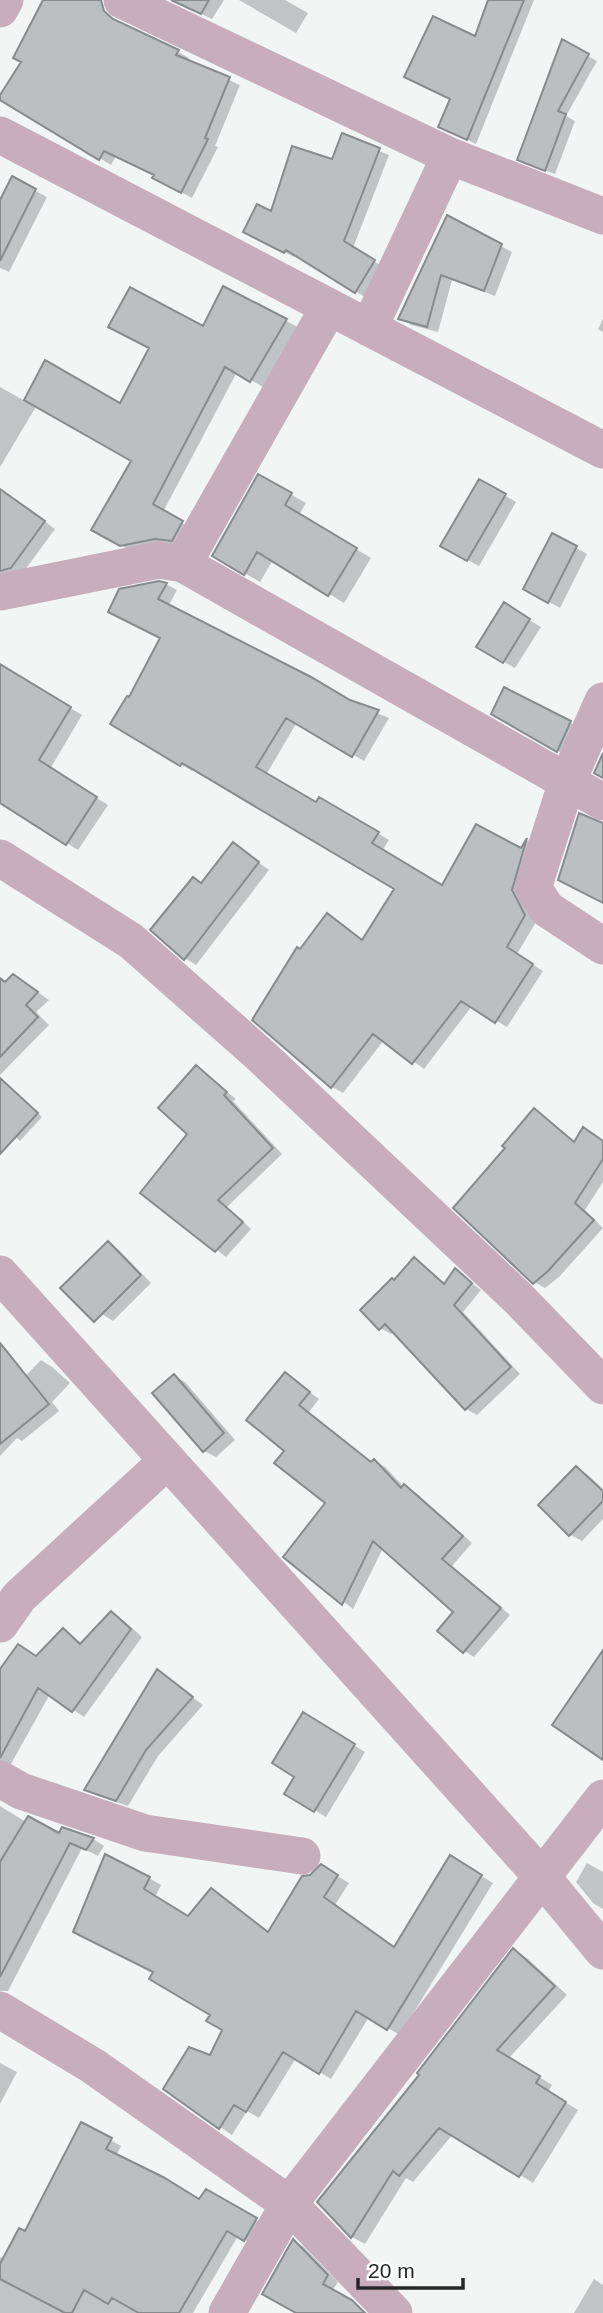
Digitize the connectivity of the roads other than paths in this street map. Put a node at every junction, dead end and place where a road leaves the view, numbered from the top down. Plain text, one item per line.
1 (5, 0) edge
2 (122, 0) edge
3 (0, 9) edge
4 (0, 135) edge
5 (450, 156) junction
6 (603, 216) edge
7 (329, 307) junction
8 (369, 328) junction
9 (603, 450) edge
10 (183, 564) junction
11 (0, 592) edge
12 (603, 701) edge
13 (567, 782) junction
14 (603, 802) edge
15 (0, 858) edge
16 (603, 946) edge
17 (0, 1274) edge
18 (603, 1386) edge
19 (167, 1461) junction
20 (0, 1624) edge
21 (0, 1779) edge
22 (603, 1798) edge
23 (302, 1856) dead end
24 (542, 1877) junction
25 (603, 1951) edge
26 (0, 2010) edge
27 (289, 2204) junction
28 (227, 2313) edge
29 (394, 2313) edge

1 - 3 street
2 - 5 street
4 - 7 street
5 - 6 street
5 - 8 street
7 - 8 street
7 - 10 street
8 - 9 street
10 - 11 street
10 - 13 street
12 - 13 street
13 - 14 street
13 - 16 street
15 - 18 street
17 - 19 street
19 - 20 street
19 - 24 street
21 - 23 street
22 - 24 street
24 - 25 street
24 - 27 street
26 - 27 street
27 - 28 street
27 - 29 street

